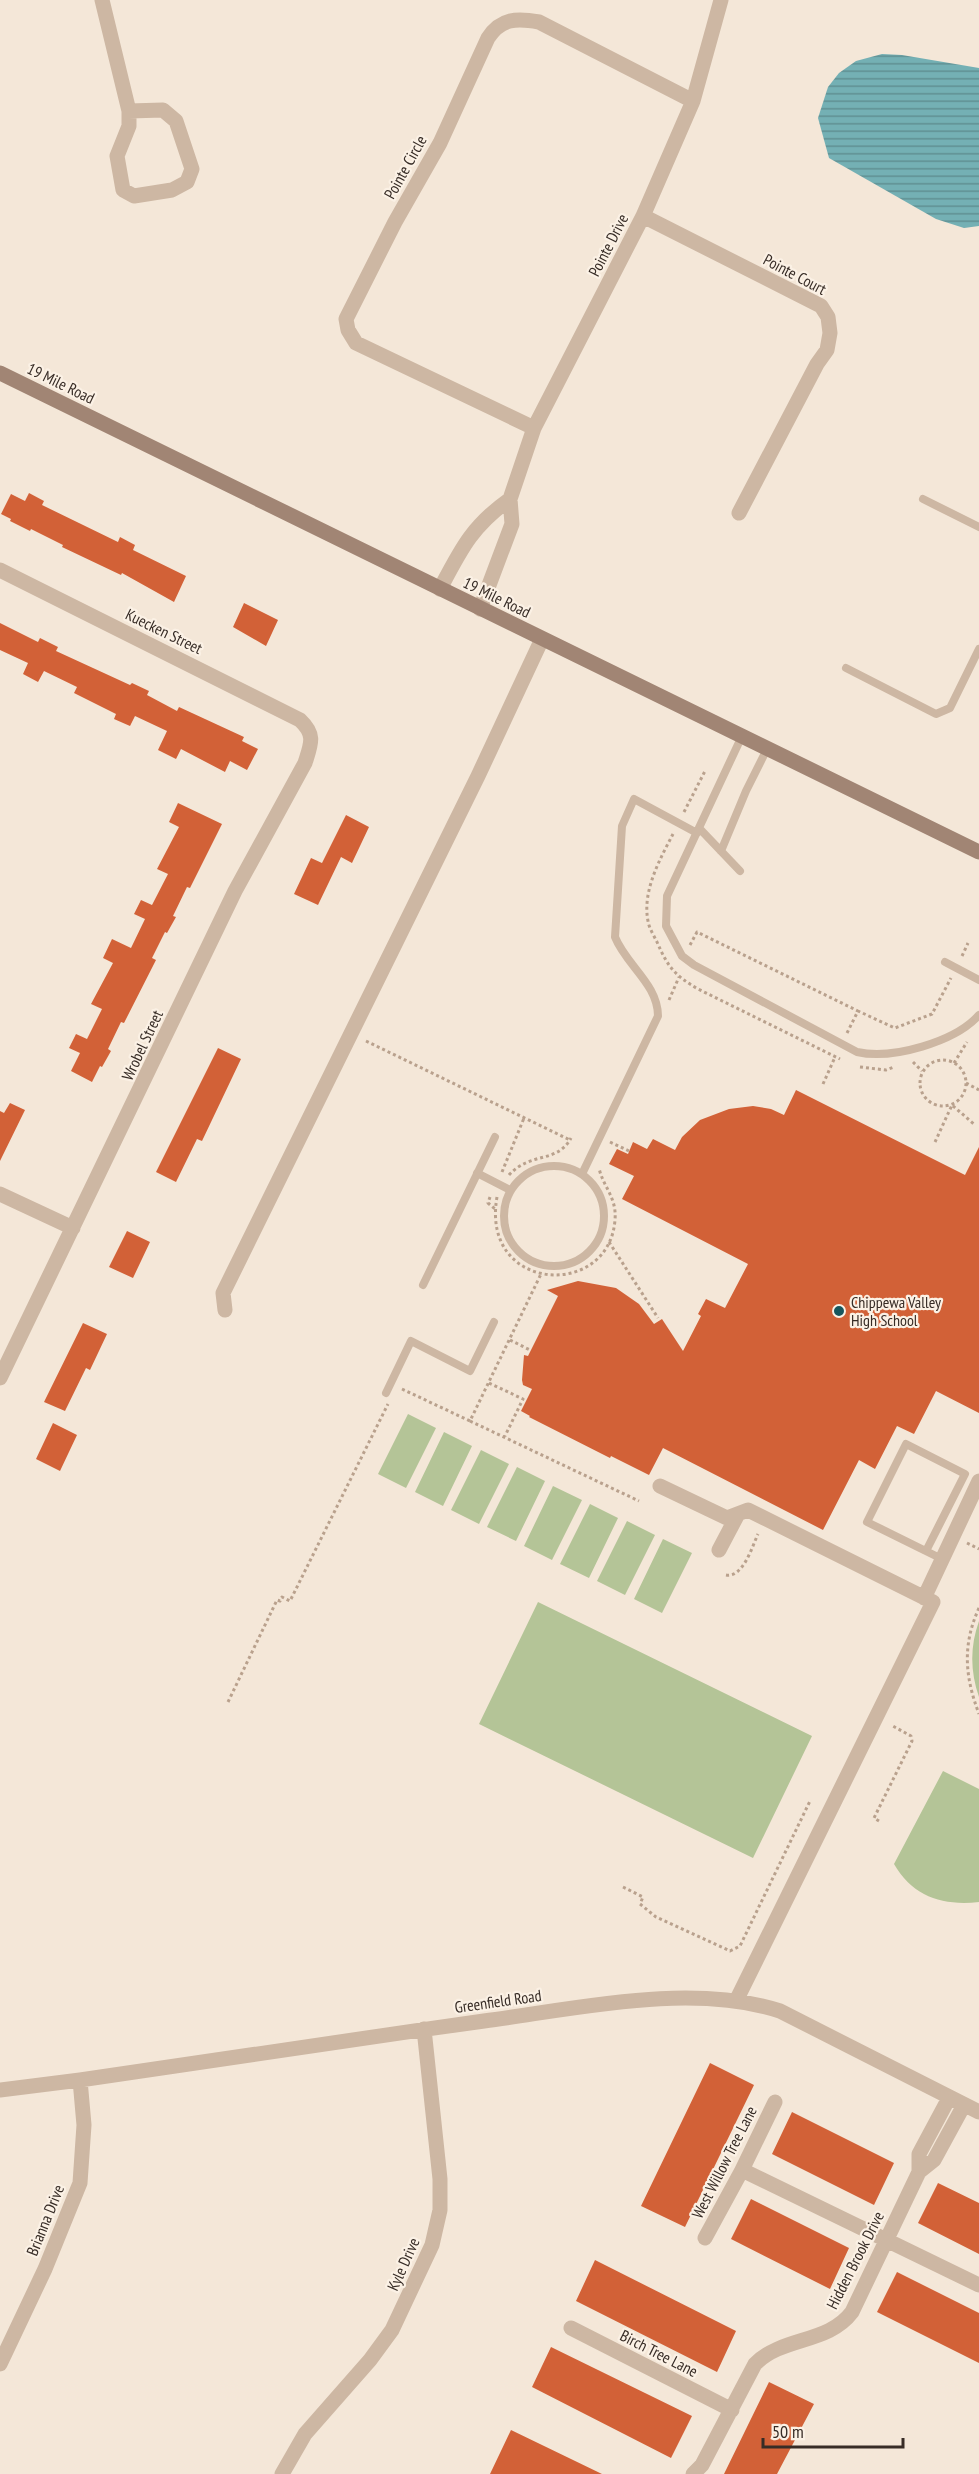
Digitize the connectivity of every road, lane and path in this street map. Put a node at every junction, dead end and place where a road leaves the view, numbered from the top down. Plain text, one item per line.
1 (102, 0) edge
2 (721, 0) edge
3 (693, 101) junction
4 (129, 111) junction
5 (643, 216) junction
6 (0, 373) edge
7 (534, 428) junction
8 (510, 499) junction
9 (923, 499) dead end
10 (739, 513) dead end
11 (979, 527) edge
12 (0, 570) edge
13 (440, 589) junction
14 (480, 609) junction
15 (542, 639) junction
16 (979, 649) edge
17 (846, 668) dead end
18 (309, 728) joint
19 (741, 736) junction
20 (767, 749) junction
21 (705, 771) dead end
22 (678, 823) junction
23 (698, 831) junction
24 (721, 851) junction
25 (979, 852) edge
26 (740, 871) dead end
27 (968, 943) dead end
28 (690, 946) dead end
29 (945, 962) dead end
30 (956, 968) junction
31 (979, 980) edge
32 (858, 1011) junction
33 (979, 1015) edge
34 (847, 1033) dead end
35 (973, 1038) dead end
36 (362, 1039) dead end
37 (967, 1042) junction
38 (957, 1046) dead end
39 (835, 1057) junction
40 (842, 1060) dead end
41 (954, 1063) junction
42 (857, 1066) dead end
43 (922, 1071) junction
44 (966, 1083) junction
45 (822, 1084) dead end
46 (979, 1090) edge
47 (952, 1105) junction
48 (524, 1118) junction
49 (975, 1125) dead end
50 (495, 1137) dead end
51 (570, 1140) dead end
52 (935, 1142) dead end
53 (599, 1161) dead end
54 (477, 1173) junction
55 (582, 1174) junction
56 (501, 1175) dead end
57 (510, 1190) junction
58 (0, 1194) edge
59 (490, 1197) dead end
60 (495, 1209) dead end
61 (73, 1228) junction
62 (609, 1242) junction
63 (534, 1272) dead end
64 (423, 1285) dead end
65 (225, 1310) dead end
66 (658, 1318) dead end
67 (494, 1322) dead end
68 (510, 1340) dead end
69 (530, 1350) dead end
70 (0, 1378) edge
71 (489, 1383) dead end
72 (389, 1395) joint
73 (470, 1421) dead end
74 (505, 1437) junction
75 (965, 1474) junction
76 (979, 1481) edge
77 (660, 1486) dead end
78 (639, 1501) dead end
79 (738, 1514) junction
80 (766, 1519) junction
81 (719, 1550) dead end
82 (926, 1551) junction
83 (942, 1559) junction
84 (726, 1575) dead end
85 (924, 1598) junction
86 (979, 1608) edge
87 (228, 1702) dead end
88 (979, 1714) edge
89 (876, 1718) junction
90 (810, 1801) dead end
91 (879, 1821) dead end
92 (623, 1887) dead end
93 (736, 2001) junction
94 (424, 2029) junction
95 (80, 2080) junction
96 (0, 2090) edge
97 (949, 2098) junction
98 (775, 2102) dead end
99 (964, 2105) junction
100 (979, 2112) edge
101 (742, 2170) junction
102 (919, 2172) junction
103 (705, 2238) dead end
104 (886, 2241) junction
105 (979, 2285) edge
106 (571, 2328) dead end
107 (0, 2364) edge
108 (732, 2410) junction
109 (282, 2474) edge
110 (693, 2474) edge

1 - 4 street
2 - 3 street, Pointe Drive
3 - 5 street, Pointe Drive
3 - 7 street, Pointe Circle
4 - 4 street
5 - 7 street, Pointe Drive
5 - 10 street, Pointe Court
6 - 13 street, 19 Mile Road
7 - 8 street, Pointe Drive
8 - 13 street
8 - 14 street, Pointe Drive
9 - 11 lane
12 - 18 street, Kuecken Street
13 - 14 street, 19 Mile Road
14 - 15 street, 19 Mile Road
15 - 19 street, 19 Mile Road
15 - 65 street
16 - 17 lane
18 - 61 street, Wrobel Street
19 - 20 street, 19 Mile Road
19 - 23 lane
20 - 24 lane
20 - 25 street, 19 Mile Road
21 - 22 path
22 - 23 lane
22 - 39 path
22 - 55 lane
23 - 24 lane
23 - 33 lane
24 - 26 lane
27 - 30 path
28 - 32 path
29 - 30 lane
30 - 31 lane
30 - 32 path
32 - 34 path
35 - 37 path
36 - 48 path
37 - 38 path
37 - 41 path
39 - 40 path
39 - 45 path
41 - 43 path
41 - 44 path
42 - 43 path
43 - 47 path
44 - 46 path
44 - 47 path
47 - 49 path
47 - 52 path
48 - 51 path
48 - 56 path
50 - 54 lane
53 - 62 path
54 - 57 lane
54 - 64 lane
55 - 57 lane
55 - 57 lane
58 - 61 street
59 - 60 path
61 - 70 street, Wrobel Street
62 - 63 path
62 - 66 path
67 - 72 lane
68 - 69 path
71 - 74 path
72 - 87 path
73 - 74 path
74 - 78 path
75 - 76 lane
75 - 82 lane
75 - 82 lane
76 - 83 street
77 - 79 street
79 - 80 street
79 - 81 street
80 - 84 path
80 - 85 street
82 - 83 lane
83 - 85 street
85 - 89 street
86 - 88 path
89 - 91 path
89 - 93 street
90 - 92 path
93 - 94 street, Greenfield Road
93 - 97 street, Greenfield Road
94 - 95 street, Greenfield Road
94 - 109 street, Kyle Drive
95 - 96 street, Greenfield Road
95 - 107 street, Brianna Drive
97 - 99 street, Greenfield Road
97 - 102 street, Hidden Brook Drive
98 - 101 street, West Willow Tree Lane
99 - 100 street, Greenfield Road
99 - 102 street, Hidden Brook Drive
101 - 103 street, West Willow Tree Lane
101 - 104 street
102 - 104 street, Hidden Brook Drive
104 - 105 street
104 - 108 street, Hidden Brook Drive
106 - 108 street, Birch Tree Lane
108 - 110 street, Hidden Brook Drive

